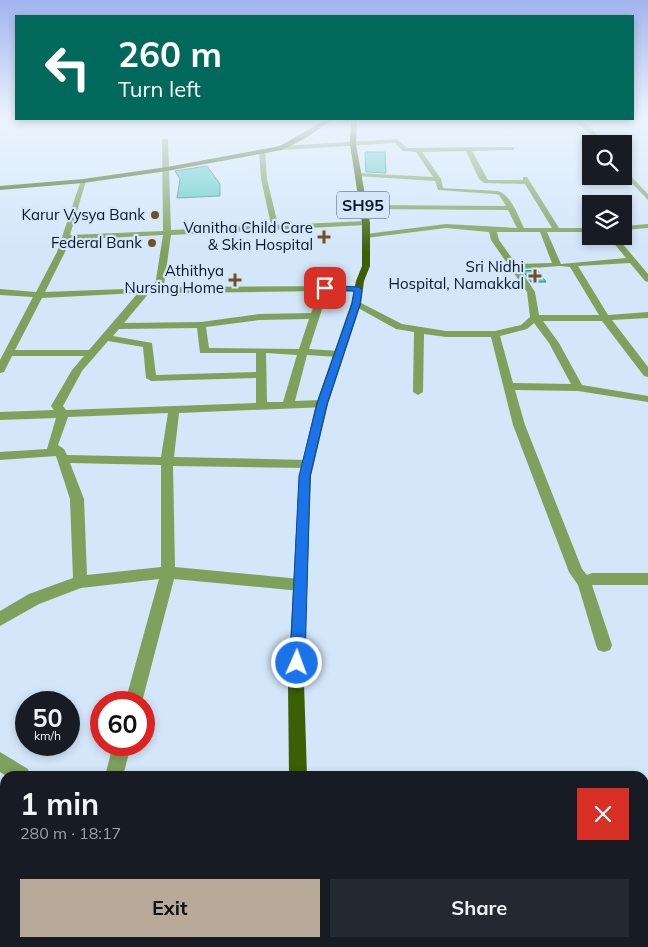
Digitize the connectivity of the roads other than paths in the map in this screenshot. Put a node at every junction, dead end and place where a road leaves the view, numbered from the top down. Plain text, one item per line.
1 (167, 163) edge
2 (198, 163) edge
3 (263, 163) edge
4 (356, 163) edge
5 (427, 163) edge
6 (475, 163) edge
7 (167, 169) junction
8 (358, 175) junction
9 (438, 179) junction
10 (632, 181) edge
11 (83, 182) junction
12 (0, 188) edge
13 (648, 198) edge
14 (363, 207) junction
15 (511, 208) junction
16 (366, 223) junction
17 (648, 226) edge
18 (275, 227) junction
19 (632, 227) edge
20 (521, 229) junction
21 (542, 229) junction
22 (492, 230) junction
23 (557, 230) junction
24 (582, 230) edge
25 (167, 233) junction
26 (366, 236) junction
27 (65, 238) junction
28 (620, 245) edge
29 (632, 260) junction
30 (572, 264) junction
31 (557, 265) junction
32 (514, 267) junction
33 (648, 279) edge
34 (159, 286) junction
35 (325, 288) junction
36 (358, 289) junction
37 (0, 292) edge
38 (144, 292) junction
39 (40, 294) junction
40 (356, 304) junction
41 (314, 316) junction
42 (648, 316) edge
43 (535, 318) junction
44 (605, 318) junction
45 (201, 325) junction
46 (116, 326) junction
47 (419, 330) junction
48 (495, 334) junction
49 (105, 338) junction
50 (261, 350) junction
51 (304, 352) junction
52 (92, 353) junction
53 (9, 354) junction
54 (339, 354) junction
55 (0, 370) edge
56 (648, 374) edge
57 (261, 375) junction
58 (509, 386) junction
59 (578, 388) junction
60 (418, 392) dead end
61 (648, 399) edge
62 (322, 404) junction
63 (288, 405) junction
64 (262, 406) junction
65 (174, 410) junction
66 (63, 414) junction
67 (0, 416) edge
68 (62, 455) junction
69 (0, 456) edge
70 (167, 460) junction
71 (308, 464) junction
72 (168, 572) junction
73 (648, 579) edge
74 (80, 582) junction
75 (584, 582) junction
76 (300, 585) junction
77 (0, 619) edge
78 (604, 645) dead end
79 (136, 691) edge
80 (119, 756) edge
81 (0, 761) edge
82 (13, 771) edge
83 (115, 771) edge
84 (298, 771) edge

1 - 7 street
2 - 7 main road
3 - 18 street
4 - 8 main road, SH95
5 - 9 street
6 - 23 street
7 - 11 main road
7 - 25 street
8 - 9 street
8 - 14 main road, SH95
9 - 15 street
10 - 13 street
11 - 12 main road
11 - 27 street
14 - 15 street
14 - 16 main road, SH95
15 - 20 street
16 - 18 street
16 - 26 main road, SH95
17 - 19 street
18 - 25 street
20 - 21 street
20 - 22 street
21 - 23 street
21 - 31 street
22 - 26 street
22 - 32 street
23 - 24 street
25 - 27 street
25 - 34 street
26 - 36 main road, SH95
27 - 39 street
28 - 29 street
29 - 30 street
29 - 33 street
30 - 31 street
30 - 44 street
31 - 32 street
32 - 43 street
34 - 35 street
34 - 38 street
35 - 36 street
35 - 41 street
36 - 40 main road, SH95
37 - 39 street
38 - 39 street
38 - 46 street
39 - 53 street
40 - 47 street
40 - 54 main road, SH95
41 - 45 street
41 - 51 street
42 - 44 street
43 - 44 street
43 - 48 street
43 - 59 street
44 - 56 street
45 - 46 street
45 - 50 street
46 - 49 street
47 - 48 street
47 - 60 street
48 - 58 street
49 - 52 street
49 - 57 street
50 - 51 street
50 - 57 street
51 - 54 street
51 - 63 street
52 - 53 street
52 - 66 street
53 - 55 street
54 - 62 main road, SH95
57 - 64 street
58 - 59 street
58 - 75 street
59 - 61 street
62 - 63 street
62 - 71 main road, SH95
63 - 64 street
64 - 65 street
65 - 66 street
65 - 70 street
66 - 67 street
66 - 68 street
68 - 69 street
68 - 70 street
68 - 74 street
70 - 71 street
70 - 72 street
71 - 76 main road, SH95
72 - 74 street
72 - 76 street
72 - 79 street
73 - 75 street
74 - 77 street
75 - 78 street
76 - 84 main road, SH95
80 - 83 street
81 - 82 street

